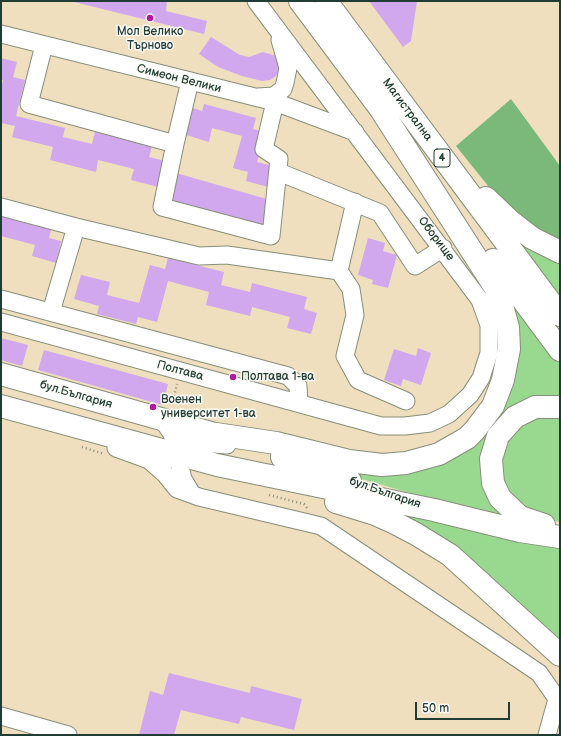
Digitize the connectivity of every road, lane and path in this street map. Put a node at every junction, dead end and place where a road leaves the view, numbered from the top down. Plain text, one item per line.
1 (256, 1) edge
2 (300, 1) edge
3 (326, 1) edge
4 (276, 27) junction
5 (1, 34) edge
6 (44, 45) junction
7 (190, 81) junction
8 (255, 97) junction
9 (384, 97) junction
10 (275, 102) junction
11 (355, 132) junction
12 (175, 144) junction
13 (279, 172) junction
14 (355, 202) junction
15 (1, 207) edge
16 (76, 227) junction
17 (443, 248) junction
18 (560, 252) edge
19 (339, 271) junction
20 (1, 299) edge
21 (51, 312) junction
22 (560, 315) edge
23 (1, 322) edge
24 (560, 350) edge
25 (181, 371) junction
26 (1, 374) edge
27 (406, 401) dead end
28 (299, 403) junction
29 (1, 406) edge
30 (560, 407) edge
31 (45, 418) junction
32 (162, 419) junction
33 (359, 420) joint
34 (216, 434) junction
35 (174, 451) junction
36 (263, 451) junction
37 (208, 463) junction
38 (165, 474) junction
39 (183, 479) junction
40 (263, 493) dead end
41 (192, 494) junction
42 (434, 510) junction
43 (321, 526) junction
44 (560, 530) edge
45 (560, 537) edge
46 (560, 655) edge
47 (559, 701) edge
48 (1, 716) edge
49 (68, 735) edge
50 (547, 735) edge

1 - 4 street, Оборище
2 - 9 main road, 4
3 - 9 main road, Магистрална / 4
4 - 8 street
4 - 11 street, Оборище
5 - 6 street, Симеон Велики
6 - 7 street, Симеон Велики
6 - 12 street
7 - 8 street, Симеон Велики
7 - 12 street
8 - 10 street, Симеон Велики
9 - 18 main road
9 - 22 main road, Магистрална / 4
9 - 24 main road, 4
9 - 34 main road
10 - 11 street, Симеон Велики
10 - 13 street
11 - 17 street, Оборище
12 - 13 street
13 - 14 street
14 - 17 street
14 - 19 street
15 - 16 street
16 - 19 street
16 - 21 street
17 - 33 street, Оборище
19 - 27 street
20 - 21 street
21 - 28 street
23 - 25 street, Полтава
25 - 28 street, Полтава
25 - 32 path
26 - 32 main road, бул.България
28 - 33 street, Полтава
29 - 31 main road, бул.България
30 - 44 main road
31 - 35 main road, бул.България
31 - 38 street
32 - 34 main road, бул.България
32 - 35 street
34 - 36 main road, бул.България
35 - 36 street
35 - 37 main road, бул.България
35 - 38 street
35 - 39 street
36 - 42 main road, бул.България
37 - 39 street
37 - 42 main road, бул.България
37 - 46 main road
38 - 41 street
39 - 41 street
40 - 43 path
41 - 43 street
42 - 45 main road
43 - 47 street
47 - 50 street
48 - 49 street

